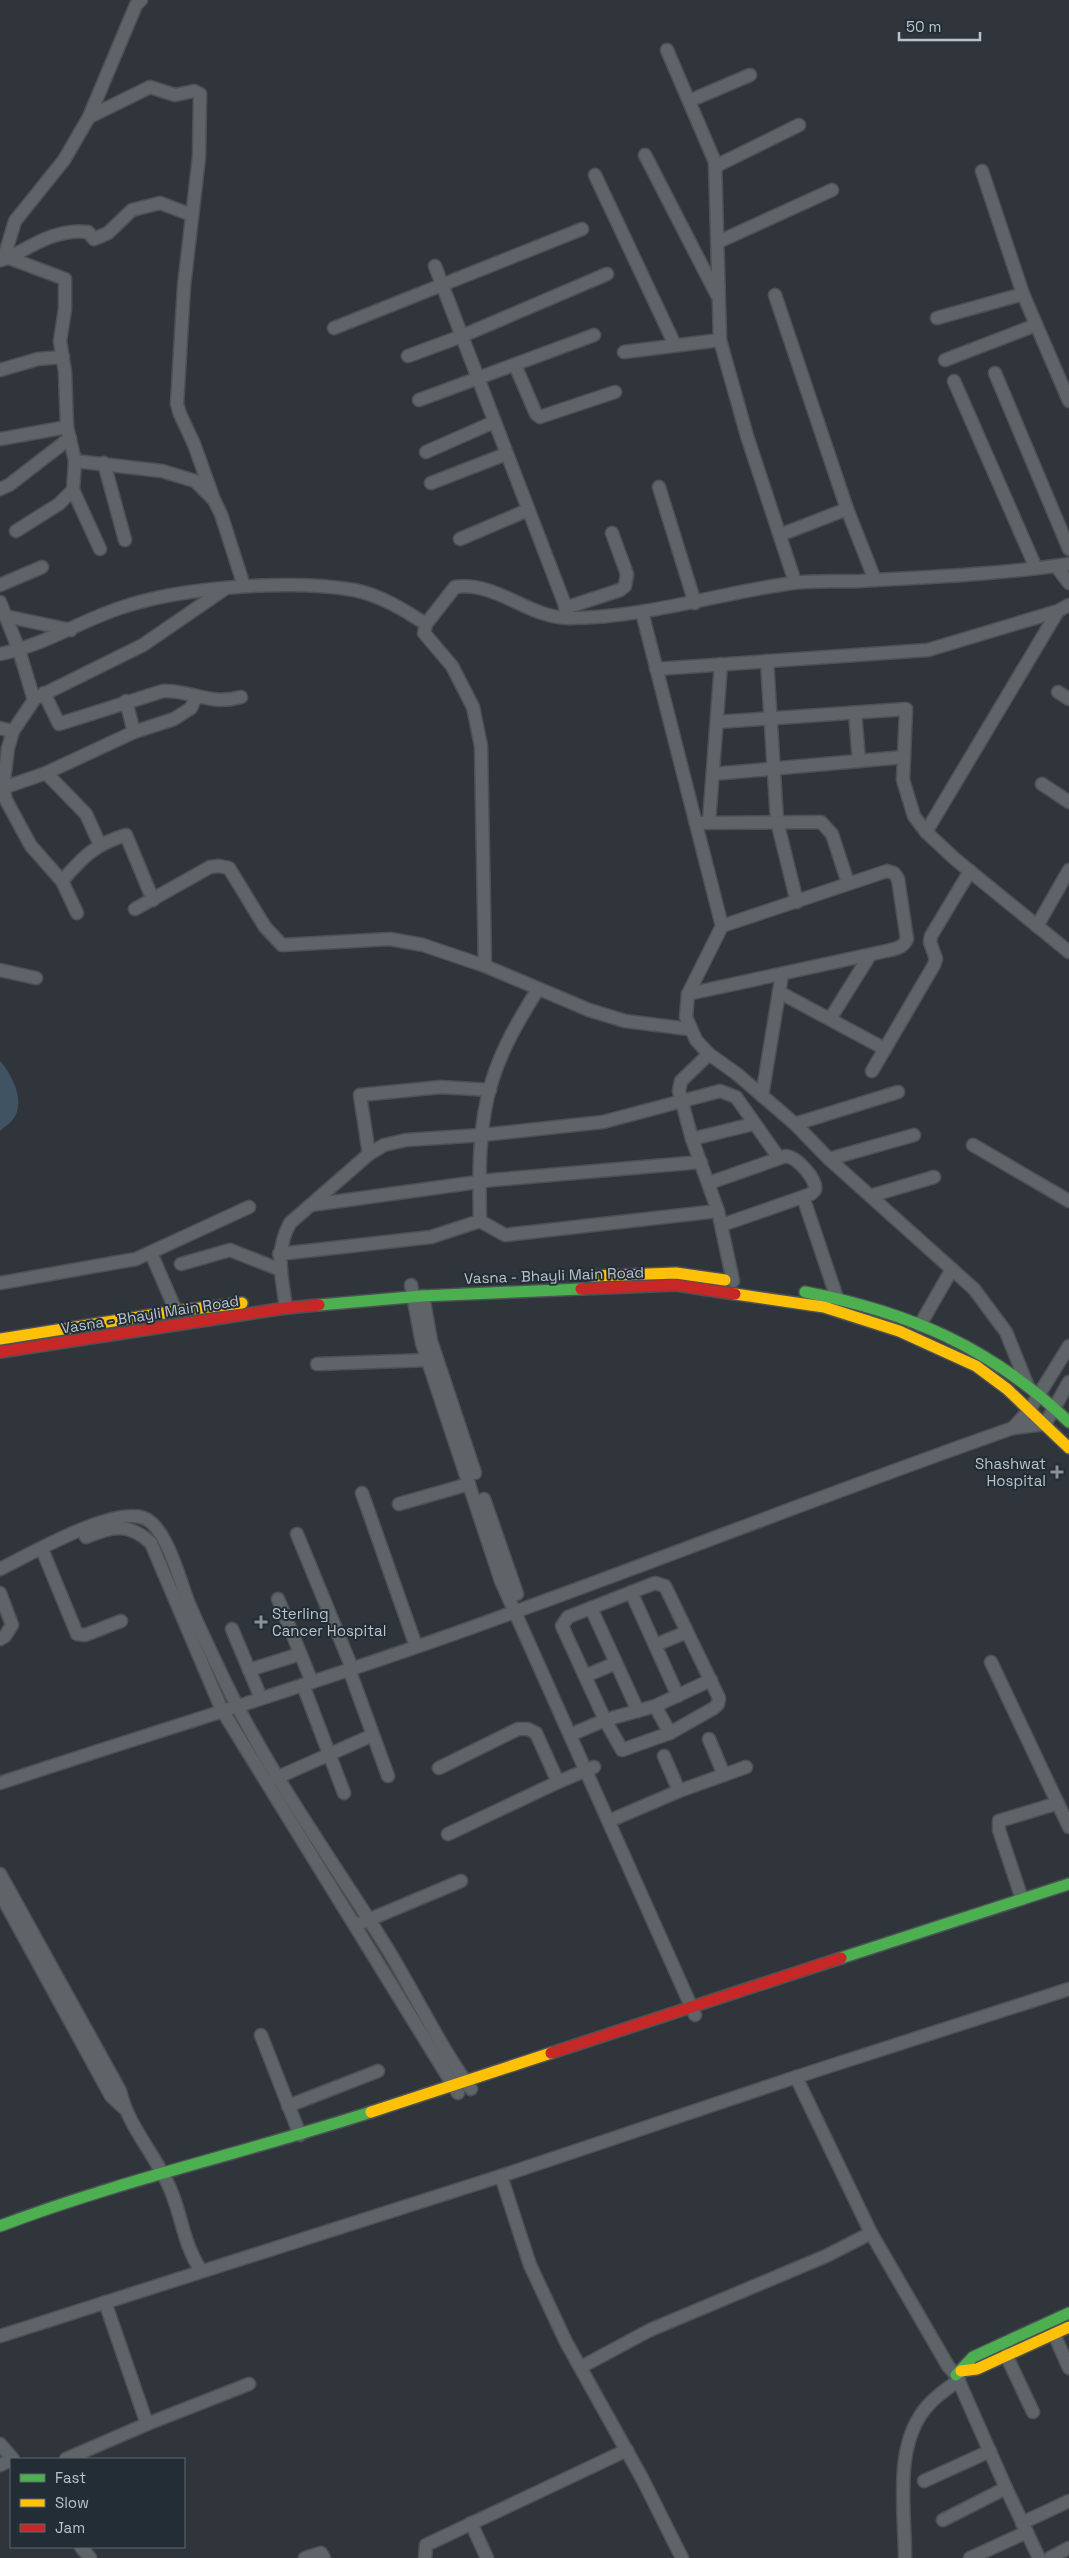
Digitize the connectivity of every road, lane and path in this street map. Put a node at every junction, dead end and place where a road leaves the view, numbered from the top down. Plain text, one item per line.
1 (141, 0) edge
2 (667, 50) dead end
3 (750, 75) dead end
4 (689, 101) junction
5 (89, 117) junction
6 (798, 124) dead end
7 (646, 155) dead end
8 (716, 166) junction
9 (982, 171) dead end
10 (595, 175) dead end
11 (832, 190) dead end
12 (192, 215) junction
13 (582, 229) dead end
14 (718, 242) junction
15 (3, 259) edge
16 (435, 266) dead end
17 (607, 274) dead end
18 (443, 285) junction
19 (1023, 294) junction
20 (775, 295) dead end
21 (719, 297) junction
22 (937, 318) dead end
23 (1036, 325) junction
24 (334, 328) dead end
25 (594, 335) dead end
26 (462, 336) junction
27 (720, 340) junction
28 (675, 345) junction
29 (624, 352) dead end
30 (408, 356) dead end
31 (63, 357) junction
32 (945, 360) dead end
33 (514, 364) junction
34 (0, 370) edge
35 (994, 373) dead end
36 (478, 378) junction
37 (954, 381) dead end
38 (615, 392) dead end
39 (419, 400) dead end
40 (1069, 401) edge
41 (494, 422) junction
42 (68, 433) junction
43 (0, 439) edge
44 (426, 452) dead end
45 (506, 454) junction
46 (75, 461) junction
47 (104, 463) junction
48 (431, 483) dead end
49 (659, 487) dead end
50 (0, 489) edge
51 (73, 490) junction
52 (214, 500) junction
53 (847, 509) junction
54 (528, 510) junction
55 (16, 531) dead end
56 (612, 534) dead end
57 (780, 535) junction
58 (460, 539) dead end
59 (125, 540) dead end
60 (100, 549) dead end
61 (1069, 549) edge
62 (1069, 564) edge
63 (1056, 566) junction
64 (42, 567) dead end
65 (1036, 568) junction
66 (875, 580) junction
67 (795, 582) junction
68 (1069, 583) edge
69 (0, 585) edge
70 (244, 586) junction
71 (225, 589) junction
72 (0, 602) edge
73 (695, 603) junction
74 (1064, 608) edge
75 (642, 612) junction
76 (567, 613) junction
77 (5, 616) junction
78 (429, 620) junction
79 (71, 630) junction
80 (19, 650) junction
81 (0, 654) edge
82 (767, 661) junction
83 (721, 664) junction
84 (656, 669) junction
85 (39, 697) junction
86 (196, 697) junction
87 (241, 697) dead end
88 (126, 701) junction
89 (855, 713) junction
90 (768, 719) junction
91 (716, 722) junction
92 (0, 728) edge
93 (13, 731) junction
94 (134, 732) junction
95 (904, 757) junction
96 (859, 761) junction
97 (773, 769) junction
98 (46, 773) junction
99 (713, 774) junction
100 (1042, 784) dead end
101 (1, 789) edge
102 (1069, 802) edge
103 (777, 822) junction
104 (703, 823) junction
105 (926, 832) junction
106 (100, 845) junction
107 (1069, 870) edge
108 (970, 871) junction
109 (62, 881) junction
110 (848, 883) junction
111 (152, 900) junction
112 (797, 902) junction
113 (136, 909) dead end
114 (77, 913) dead end
115 (722, 926) junction
116 (1037, 926) junction
117 (1069, 952) edge
118 (870, 954) junction
119 (485, 966) junction
120 (0, 970) edge
121 (782, 974) junction
122 (36, 978) dead end
123 (538, 989) junction
124 (779, 992) junction
125 (688, 994) junction
126 (830, 1019) junction
127 (689, 1029) junction
128 (885, 1049) junction
129 (709, 1054) junction
130 (872, 1072) dead end
131 (490, 1090) junction
132 (898, 1092) dead end
133 (762, 1096) junction
134 (681, 1100) junction
135 (753, 1124) junction
136 (795, 1124) junction
137 (482, 1135) junction
138 (914, 1135) dead end
139 (692, 1140) junction
140 (973, 1145) dead end
141 (369, 1154) junction
142 (779, 1158) junction
143 (829, 1159) junction
144 (701, 1162) junction
145 (934, 1177) dead end
146 (479, 1182) junction
147 (709, 1183) junction
148 (870, 1196) junction
149 (803, 1197) junction
150 (1069, 1202) edge
151 (310, 1205) junction
152 (249, 1207) dead end
153 (718, 1211) junction
154 (480, 1221) junction
155 (722, 1225) junction
156 (151, 1254) junction
157 (279, 1254) junction
158 (182, 1264) dead end
159 (952, 1269) junction
160 (281, 1270) junction
161 (528, 1279) dead end
162 (738, 1281) joint
163 (0, 1283) edge
164 (417, 1290) junction
165 (790, 1290) dead end
166 (837, 1298) junction
167 (285, 1303) junction
168 (176, 1311) junction
169 (920, 1325) junction
170 (0, 1339) edge
171 (1069, 1346) edge
172 (0, 1352) edge
173 (428, 1360) junction
174 (317, 1364) dead end
175 (1069, 1382) edge
176 (1027, 1384) junction
177 (1040, 1394) junction
178 (1054, 1408) junction
179 (1030, 1409) junction
180 (1069, 1422) edge
181 (1044, 1424) junction
182 (1013, 1428) junction
183 (1069, 1448) edge
184 (469, 1484) junction
185 (362, 1493) dead end
186 (399, 1504) dead end
187 (297, 1534) dead end
188 (44, 1554) junction
189 (0, 1570) edge
190 (631, 1592) junction
191 (0, 1594) edge
192 (278, 1599) dead end
193 (591, 1608) junction
194 (520, 1610) junction
195 (121, 1621) dead end
196 (232, 1629) dead end
197 (687, 1632) junction
198 (0, 1638) edge
199 (655, 1645) junction
200 (416, 1646) junction
201 (300, 1654) junction
202 (991, 1662) dead end
203 (616, 1663) junction
204 (351, 1669) junction
205 (249, 1670) junction
206 (585, 1676) junction
207 (711, 1680) junction
208 (307, 1683) junction
209 (678, 1696) junction
210 (261, 1698) junction
211 (236, 1705) junction
212 (655, 1706) junction
213 (222, 1710) junction
214 (638, 1711) junction
215 (605, 1720) junction
216 (670, 1733) junction
217 (574, 1734) junction
218 (373, 1735) junction
219 (709, 1739) dead end
220 (330, 1754) junction
221 (664, 1756) dead end
222 (746, 1767) dead end
223 (439, 1768) dead end
224 (590, 1769) junction
225 (724, 1775) junction
226 (388, 1776) dead end
227 (276, 1778) junction
228 (558, 1782) junction
229 (0, 1783) edge
230 (680, 1791) junction
231 (344, 1793) dead end
232 (1058, 1804) junction
233 (612, 1820) junction
234 (1069, 1828) edge
235 (448, 1834) dead end
236 (0, 1874) edge
237 (462, 1881) dead end
238 (1069, 1884) edge
239 (0, 1893) edge
240 (1069, 1896) edge
241 (1022, 1899) junction
242 (368, 1920) junction
243 (356, 1925) junction
244 (1069, 1988) edge
245 (697, 2010) junction
246 (261, 2035) dead end
247 (378, 2072) dead end
248 (796, 2077) junction
249 (461, 2087) junction
250 (288, 2106) junction
251 (124, 2108) junction
252 (300, 2134) junction
253 (501, 2176) junction
254 (166, 2179) junction
255 (0, 2226) edge
256 (871, 2233) junction
257 (0, 2236) edge
258 (201, 2271) junction
259 (105, 2302) junction
260 (1069, 2313) edge
261 (1069, 2327) edge
262 (1054, 2334) junction
263 (0, 2336) edge
264 (1006, 2355) junction
265 (581, 2367) junction
266 (1069, 2368) edge
267 (959, 2375) junction
268 (249, 2384) dead end
269 (1033, 2412) dead end
270 (147, 2424) junction
271 (0, 2444) edge
272 (627, 2450) junction
273 (990, 2451) junction
274 (10, 2458) edge
275 (68, 2458) edge
276 (924, 2481) dead end
277 (1006, 2488) junction
278 (1069, 2501) edge
279 (943, 2520) dead end
280 (471, 2523) junction
281 (1024, 2527) junction
282 (82, 2548) edge
283 (1069, 2548) edge
284 (988, 2554) edge
285 (90, 2558) edge
286 (305, 2558) edge
287 (324, 2558) edge
288 (425, 2558) edge
289 (487, 2558) edge
290 (682, 2558) edge
291 (905, 2558) edge
292 (970, 2558) edge
293 (1039, 2558) edge
294 (1050, 2558) edge

1 - 5 street
2 - 4 street
3 - 4 street
4 - 8 street
5 - 12 street
5 - 15 street
6 - 8 street
7 - 21 street
8 - 14 street
9 - 19 street
10 - 28 street
11 - 14 street
12 - 15 street
12 - 52 street
13 - 18 street
14 - 21 street
15 - 31 street
16 - 18 street
17 - 26 street
18 - 24 street
18 - 26 street
19 - 22 street
19 - 23 street
20 - 53 street
21 - 27 street
23 - 32 street
23 - 40 street
25 - 33 street
26 - 30 street
26 - 36 street
27 - 28 street
27 - 57 street
28 - 29 street
31 - 34 street
31 - 42 street
33 - 36 street
33 - 38 street
35 - 61 street
36 - 39 street
36 - 41 street
37 - 65 street
41 - 44 street
41 - 45 street
42 - 43 street
42 - 46 street
42 - 50 street
45 - 48 street
45 - 54 street
46 - 47 street
46 - 51 street
47 - 52 street
47 - 59 street
49 - 73 street
51 - 55 street
51 - 60 street
52 - 70 street
53 - 57 street
53 - 66 street
54 - 58 street
54 - 76 street
56 - 76 street
57 - 67 street
62 - 63 street
63 - 65 street
63 - 68 street
64 - 69 street
65 - 66 street
66 - 67 street
67 - 73 street
70 - 71 street
70 - 78 street
71 - 79 street
71 - 85 street
72 - 77 street
73 - 75 street
74 - 82 street
74 - 105 street
75 - 76 street
75 - 84 street
76 - 78 street
77 - 79 street
77 - 80 street
78 - 119 street
79 - 80 street
80 - 81 street
80 - 85 street
82 - 83 street
82 - 90 street
83 - 84 street
83 - 91 street
84 - 104 street
85 - 88 street
85 - 93 street
86 - 87 street
86 - 88 street
86 - 94 street
88 - 94 street
89 - 90 street
89 - 95 street
89 - 96 street
90 - 91 street
90 - 97 street
91 - 99 street
92 - 93 street
93 - 101 street
94 - 98 street
95 - 96 street
95 - 105 street
96 - 97 street
97 - 99 street
97 - 103 street
98 - 101 street
98 - 106 street
99 - 104 street
100 - 102 street
101 - 109 street
103 - 104 street
103 - 110 street
103 - 112 street
104 - 115 street
105 - 108 street
106 - 109 street
106 - 111 street
107 - 116 street
108 - 116 street
108 - 128 street
109 - 114 street
110 - 112 street
110 - 118 street
111 - 113 street
111 - 119 street
112 - 115 street
115 - 125 street
116 - 117 street
118 - 121 street
118 - 126 street
119 - 123 street
120 - 122 street
121 - 124 street
121 - 125 street
123 - 127 street
123 - 131 street
124 - 126 street
124 - 133 street
125 - 127 street
126 - 128 street
127 - 129 street
128 - 130 street
129 - 133 street
129 - 134 street
131 - 137 street
131 - 141 street
132 - 136 street
133 - 136 street
134 - 135 street
134 - 137 street
134 - 139 street
135 - 139 street
135 - 142 street
136 - 143 street
137 - 141 street
137 - 146 street
138 - 143 street
139 - 144 street
140 - 150 street
141 - 151 street
142 - 147 street
142 - 149 street
143 - 148 street
144 - 146 street
144 - 147 street
145 - 148 street
146 - 151 street
146 - 154 street
147 - 153 street
148 - 159 street
149 - 155 street
149 - 166 street
151 - 157 street
152 - 156 street
153 - 154 street
153 - 155 street
154 - 157 street
155 - 162 street
156 - 163 street
156 - 168 street
157 - 160 street
158 - 160 street
159 - 169 street
159 - 176 street
160 - 167 street
161 - 162 street, Vasna - Bhayli Main Road
164 - 167 street, Vasna - Bhayli Main Road
164 - 173 street
164 - 179 street, Vasna - Bhayli Main Road
164 - 194 street
165 - 166 street
166 - 169 street
167 - 168 street, Vasna - Bhayli Main Road
167 - 172 street, Vasna - Bhayli Main Road
168 - 170 street, Vasna - Bhayli Main Road
169 - 176 street
171 - 177 street
173 - 174 street
173 - 184 street
175 - 178 street
176 - 177 street
177 - 178 street
177 - 179 street
178 - 180 street
178 - 181 street
179 - 181 street, Vasna - Bhayli Main Road
179 - 182 street
181 - 182 street
181 - 183 street, Vasna - Bhayli Main Road
182 - 194 street
184 - 186 street
184 - 194 street
185 - 200 street
187 - 204 street
188 - 189 street
188 - 195 street
188 - 213 street
189 - 211 street
190 - 193 street
190 - 197 street
190 - 199 street
191 - 198 street
192 - 201 street
193 - 203 street
193 - 206 street
194 - 200 street
194 - 217 street
196 - 205 street
197 - 199 street
197 - 207 street
199 - 209 street
200 - 204 street
201 - 205 street
201 - 208 street
202 - 232 street
203 - 206 street
203 - 214 street
204 - 208 street
204 - 218 street
205 - 210 street
206 - 215 street
207 - 209 street
207 - 216 street
208 - 210 street
208 - 220 street
209 - 212 street
210 - 211 street
211 - 213 street
211 - 227 street
212 - 214 street
212 - 216 street
213 - 229 street
213 - 243 street
214 - 215 street
215 - 216 street
215 - 217 street
217 - 224 street
218 - 220 street
218 - 226 street
219 - 225 street
220 - 227 street
220 - 231 street
221 - 230 street
222 - 225 street
223 - 228 street
224 - 228 street
224 - 233 street
225 - 230 street
227 - 242 street
228 - 235 street
230 - 233 street
232 - 234 street
232 - 241 street
233 - 245 street
236 - 251 street
237 - 242 street
238 - 241 street
239 - 251 street
240 - 245 street
241 - 245 street
242 - 243 street
242 - 249 street
243 - 249 street
244 - 248 street
245 - 249 street
246 - 250 street
247 - 250 street
248 - 253 street
248 - 256 street
249 - 252 street
249 - 254 street
250 - 252 street
251 - 254 street
252 - 254 street
253 - 258 street
253 - 265 street
254 - 255 street
254 - 257 street
254 - 258 street
256 - 265 street
256 - 267 street
258 - 259 street
259 - 263 street
259 - 270 street
260 - 267 street
261 - 262 street
262 - 264 street
262 - 266 street
264 - 267 street
264 - 269 street
265 - 272 street
267 - 273 street
267 - 291 street
268 - 270 street
270 - 275 street
271 - 274 street
272 - 280 street
272 - 290 street
273 - 276 street
273 - 277 street
277 - 279 street
277 - 281 street
278 - 281 street
280 - 288 street
280 - 289 street
281 - 284 street
281 - 293 street
282 - 285 street
283 - 294 street
284 - 292 street
286 - 287 street

